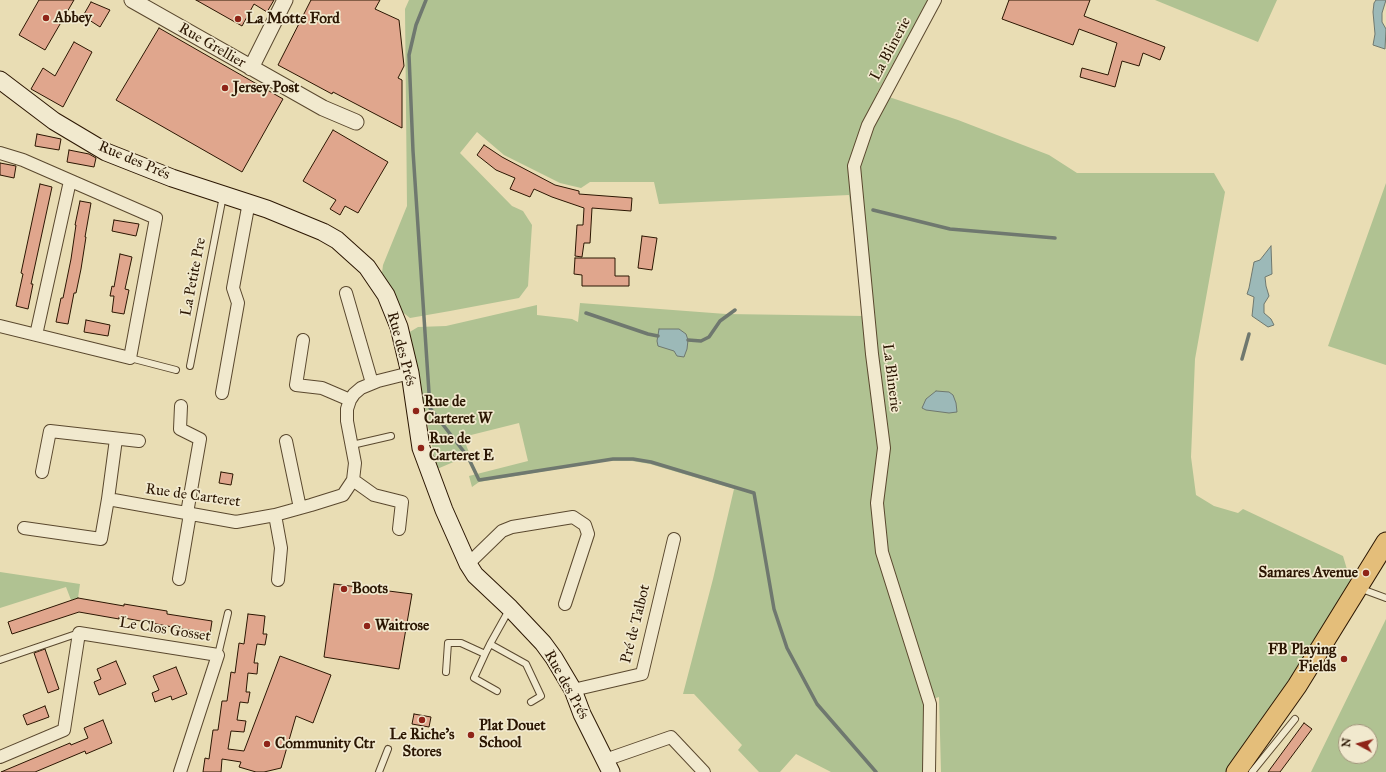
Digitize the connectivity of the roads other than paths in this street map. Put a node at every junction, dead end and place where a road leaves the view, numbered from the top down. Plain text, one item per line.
1 (132, 0) edge
2 (285, 0) edge
3 (935, 0) edge
4 (251, 68) junction
5 (0, 80) edge
6 (356, 122) dead end
7 (0, 153) edge
8 (70, 181) junction
9 (223, 194) junction
10 (250, 202) junction
11 (346, 293) dead end
12 (0, 326) edge
13 (36, 335) junction
14 (303, 340) dead end
15 (130, 358) junction
16 (190, 366) dead end
17 (176, 370) dead end
18 (410, 373) junction
19 (372, 383) junction
20 (222, 393) dead end
21 (350, 400) junction
22 (181, 406) dead end
23 (391, 436) dead end
24 (116, 439) junction
25 (139, 441) dead end
26 (286, 441) dead end
27 (352, 445) junction
28 (42, 472) dead end
29 (353, 480) junction
30 (108, 499) junction
31 (300, 508) junction
32 (188, 513) junction
33 (275, 515) junction
34 (24, 528) dead end
35 (399, 529) dead end
36 (674, 538) dead end
37 (1386, 542) edge
38 (468, 564) junction
39 (179, 579) dead end
40 (278, 580) dead end
41 (1358, 587) junction
42 (1386, 598) edge
43 (565, 604) dead end
44 (510, 608) junction
45 (228, 613) dead end
46 (79, 633) junction
47 (490, 644) junction
48 (485, 654) junction
49 (218, 656) junction
50 (0, 660) edge
51 (446, 672) dead end
52 (573, 690) junction
53 (498, 691) dead end
54 (531, 702) dead end
55 (1295, 719) dead end
56 (388, 749) dead end
57 (0, 757) edge
58 (608, 766) edge
59 (180, 772) edge
60 (379, 772) edge
61 (704, 772) edge
62 (929, 772) edge
63 (1236, 772) edge
64 (1252, 772) edge

1 - 4 street, Rue Grellier
2 - 4 street
3 - 62 street, La Blinerie
4 - 6 street, Rue Grellier
5 - 9 main road, Rue des Prés
7 - 8 street
8 - 13 street
8 - 15 street
9 - 10 main road, Rue des Prés
9 - 16 lane, La Petite Pre
10 - 18 main road, Rue des Prés
10 - 20 street
11 - 19 street
12 - 13 street
13 - 15 street
14 - 21 street
15 - 17 lane
18 - 19 street
18 - 38 main road, Rue des Prés
19 - 21 street
21 - 27 street
22 - 32 street
23 - 27 lane
24 - 25 street
24 - 28 street
24 - 30 street
26 - 31 street
27 - 29 street
29 - 31 street, Rue de Carteret
29 - 35 street
30 - 32 street, Rue de Carteret
30 - 34 street
31 - 33 street, Rue de Carteret
32 - 33 street, Rue de Carteret
32 - 39 street
33 - 40 street
36 - 52 street, Pré de Talbot
37 - 41 main road
38 - 43 street
38 - 44 main road, Rue des Prés
41 - 42 lane
41 - 63 main road
44 - 47 lane
44 - 52 main road, Rue des Prés
45 - 49 lane
46 - 49 street, Le Clos Gosset
46 - 50 lane, Le Clos Gosset
46 - 57 street
47 - 48 lane
47 - 54 lane
48 - 51 lane
48 - 53 lane
49 - 59 street, Le Clos Gosset
52 - 58 main road, Rue des Prés
55 - 64 lane
56 - 60 lane
58 - 61 street

